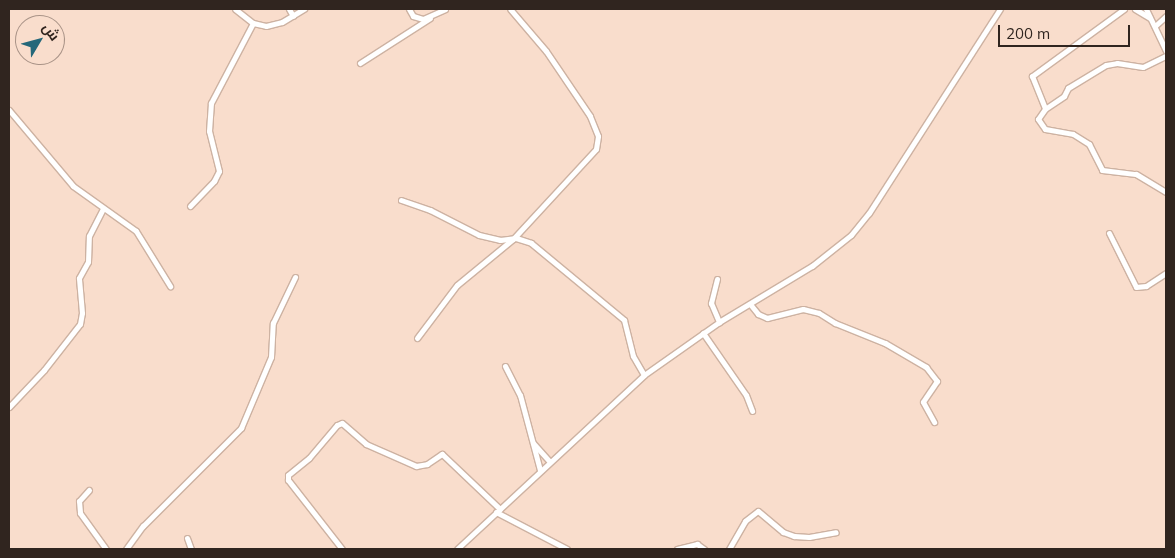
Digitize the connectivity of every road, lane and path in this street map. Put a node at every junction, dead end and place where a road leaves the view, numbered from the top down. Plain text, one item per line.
1 (235, 9) edge
2 (288, 9) edge
3 (304, 9) edge
4 (409, 9) edge
5 (445, 9) edge
6 (510, 9) edge
7 (1000, 9) edge
8 (1124, 9) edge
9 (1135, 9) edge
10 (1146, 9) edge
11 (294, 16) junction
12 (1166, 16) edge
13 (430, 18) junction
14 (1150, 18) junction
15 (253, 23) junction
16 (1154, 26) junction
17 (1166, 51) edge
18 (1166, 56) edge
19 (360, 63) dead end
20 (1045, 109) junction
21 (9, 110) edge
22 (1166, 192) edge
23 (401, 200) dead end
24 (190, 206) dead end
25 (103, 209) junction
26 (1108, 233) dead end
27 (513, 238) junction
28 (1166, 273) edge
29 (295, 277) dead end
30 (718, 279) dead end
31 (170, 286) dead end
32 (750, 304) junction
33 (719, 322) junction
34 (703, 333) junction
35 (417, 338) dead end
36 (505, 366) dead end
37 (644, 375) junction
38 (9, 407) edge
39 (752, 411) dead end
40 (934, 422) dead end
41 (533, 443) junction
42 (550, 462) junction
43 (540, 470) junction
44 (89, 490) dead end
45 (498, 510) junction
46 (836, 532) dead end
47 (187, 538) dead end
48 (106, 549) edge
49 (126, 549) edge
50 (191, 549) edge
51 (342, 549) edge
52 (457, 549) edge
53 (567, 549) edge
54 (678, 549) edge
55 (704, 549) edge
56 (729, 549) edge

1 - 15 street
2 - 11 street
3 - 11 street
4 - 13 street
5 - 13 street
6 - 27 street
7 - 32 street
8 - 20 street
9 - 14 street
10 - 14 street
11 - 15 street
12 - 16 street
13 - 19 street
14 - 16 street
15 - 24 street
16 - 17 street
18 - 20 street
20 - 22 street
21 - 25 street
23 - 27 street
25 - 31 street
25 - 38 street
26 - 28 street
27 - 35 street
27 - 37 street
29 - 49 street
30 - 33 street
32 - 33 street
32 - 40 street
33 - 34 street
34 - 37 street
34 - 39 street
36 - 41 street
37 - 42 street
41 - 42 street
41 - 43 street
42 - 43 street
43 - 45 street
44 - 48 street
45 - 51 street
45 - 52 street
45 - 53 street
46 - 56 street
47 - 50 street
54 - 55 street

